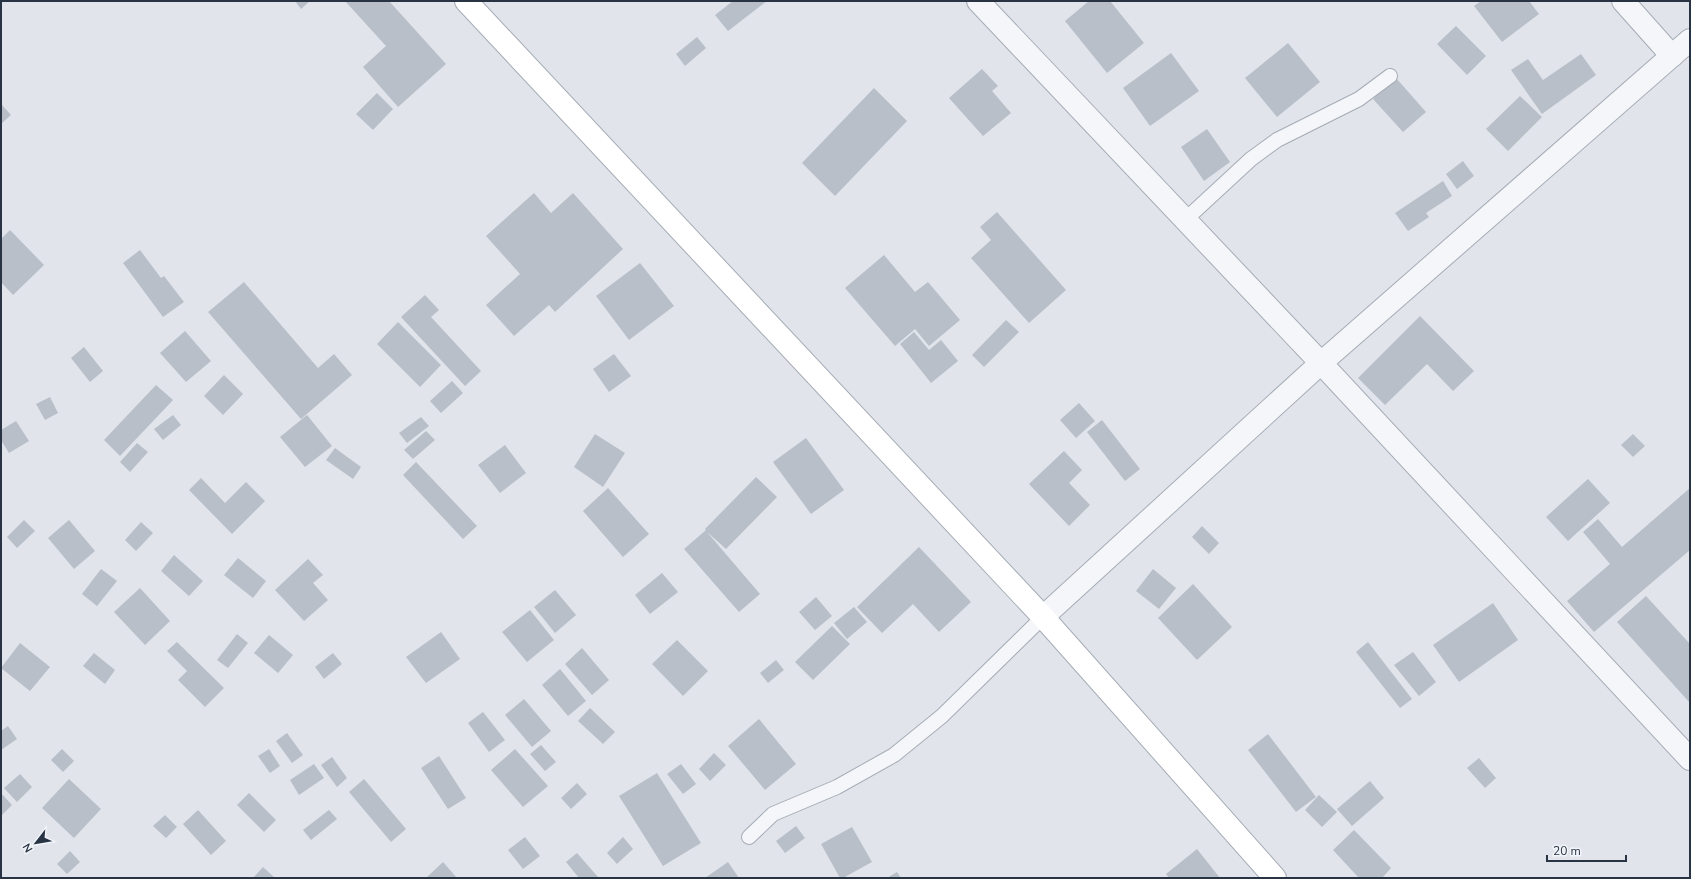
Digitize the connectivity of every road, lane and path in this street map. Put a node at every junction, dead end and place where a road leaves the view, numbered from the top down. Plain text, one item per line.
1 (466, 1) edge
2 (978, 1) edge
3 (1623, 1) edge
4 (1690, 40) edge
5 (1672, 56) junction
6 (1390, 76) dead end
7 (1185, 220) junction
8 (1321, 363) junction
9 (1042, 617) junction
10 (1690, 759) edge
11 (749, 837) dead end
12 (1275, 878) edge

1 - 9 main road
2 - 7 street
3 - 5 street
4 - 5 street
5 - 8 street
6 - 7 lane
7 - 8 street
8 - 9 street
8 - 10 street
9 - 11 lane
9 - 12 main road

